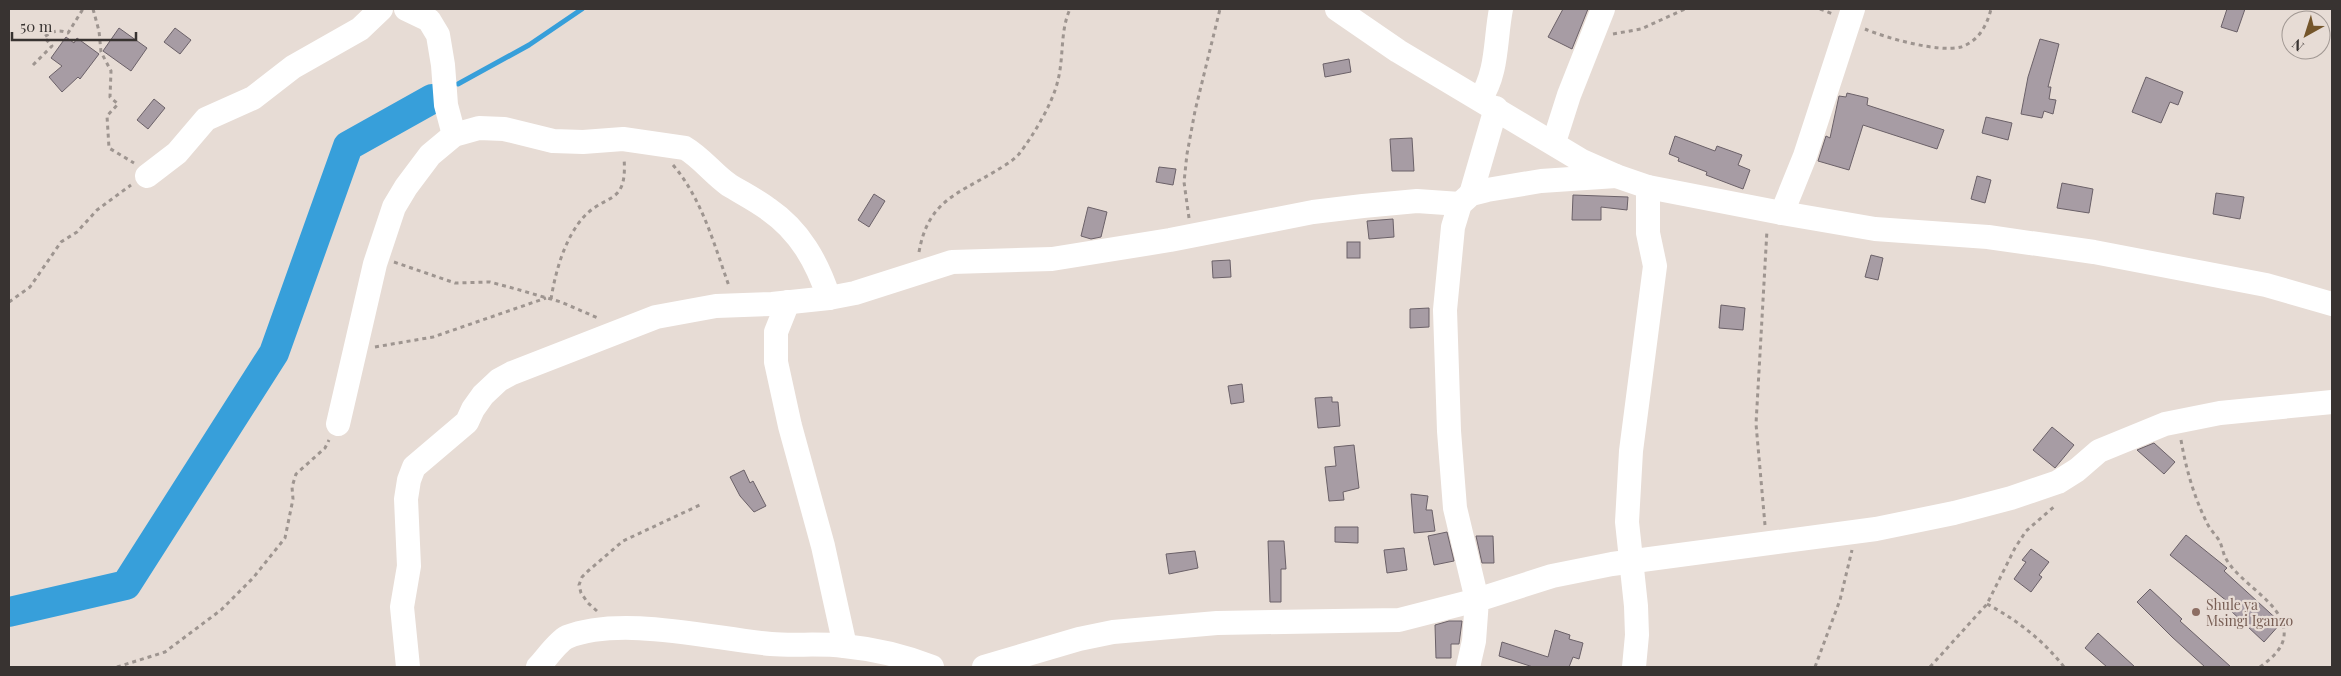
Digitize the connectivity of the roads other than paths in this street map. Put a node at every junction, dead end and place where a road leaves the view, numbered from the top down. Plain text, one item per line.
1 (381, 9) edge
2 (406, 9) edge
3 (1337, 9) edge
4 (1501, 9) edge
5 (1603, 9) edge
6 (1851, 16) edge
7 (1488, 104) junction
8 (454, 135) junction
9 (1554, 142) junction
10 (1616, 176) junction
11 (144, 178) road end
12 (1648, 187) junction
13 (1465, 199) junction
14 (1775, 212) junction
15 (829, 298) junction
16 (788, 302) junction
17 (2332, 304) edge
18 (2332, 402) edge
19 (338, 424) road end
20 (1630, 561) junction
21 (1477, 600) junction
22 (845, 646) junction
23 (408, 667) edge
24 (538, 667) edge
25 (932, 667) edge
26 (984, 667) edge
27 (1468, 667) edge
28 (1634, 667) edge

1 - 11 street
2 - 8 street
3 - 7 street
4 - 7 street
5 - 9 street
6 - 14 street
7 - 9 street
7 - 13 street
8 - 15 street
8 - 19 street
9 - 10 street
10 - 12 street
10 - 13 street
12 - 14 street
12 - 20 street
13 - 15 street
13 - 21 street
14 - 17 street
15 - 16 street
16 - 22 street
16 - 23 street
18 - 20 street
20 - 21 street
20 - 28 street
21 - 26 street
21 - 27 street
22 - 24 street
22 - 25 street

